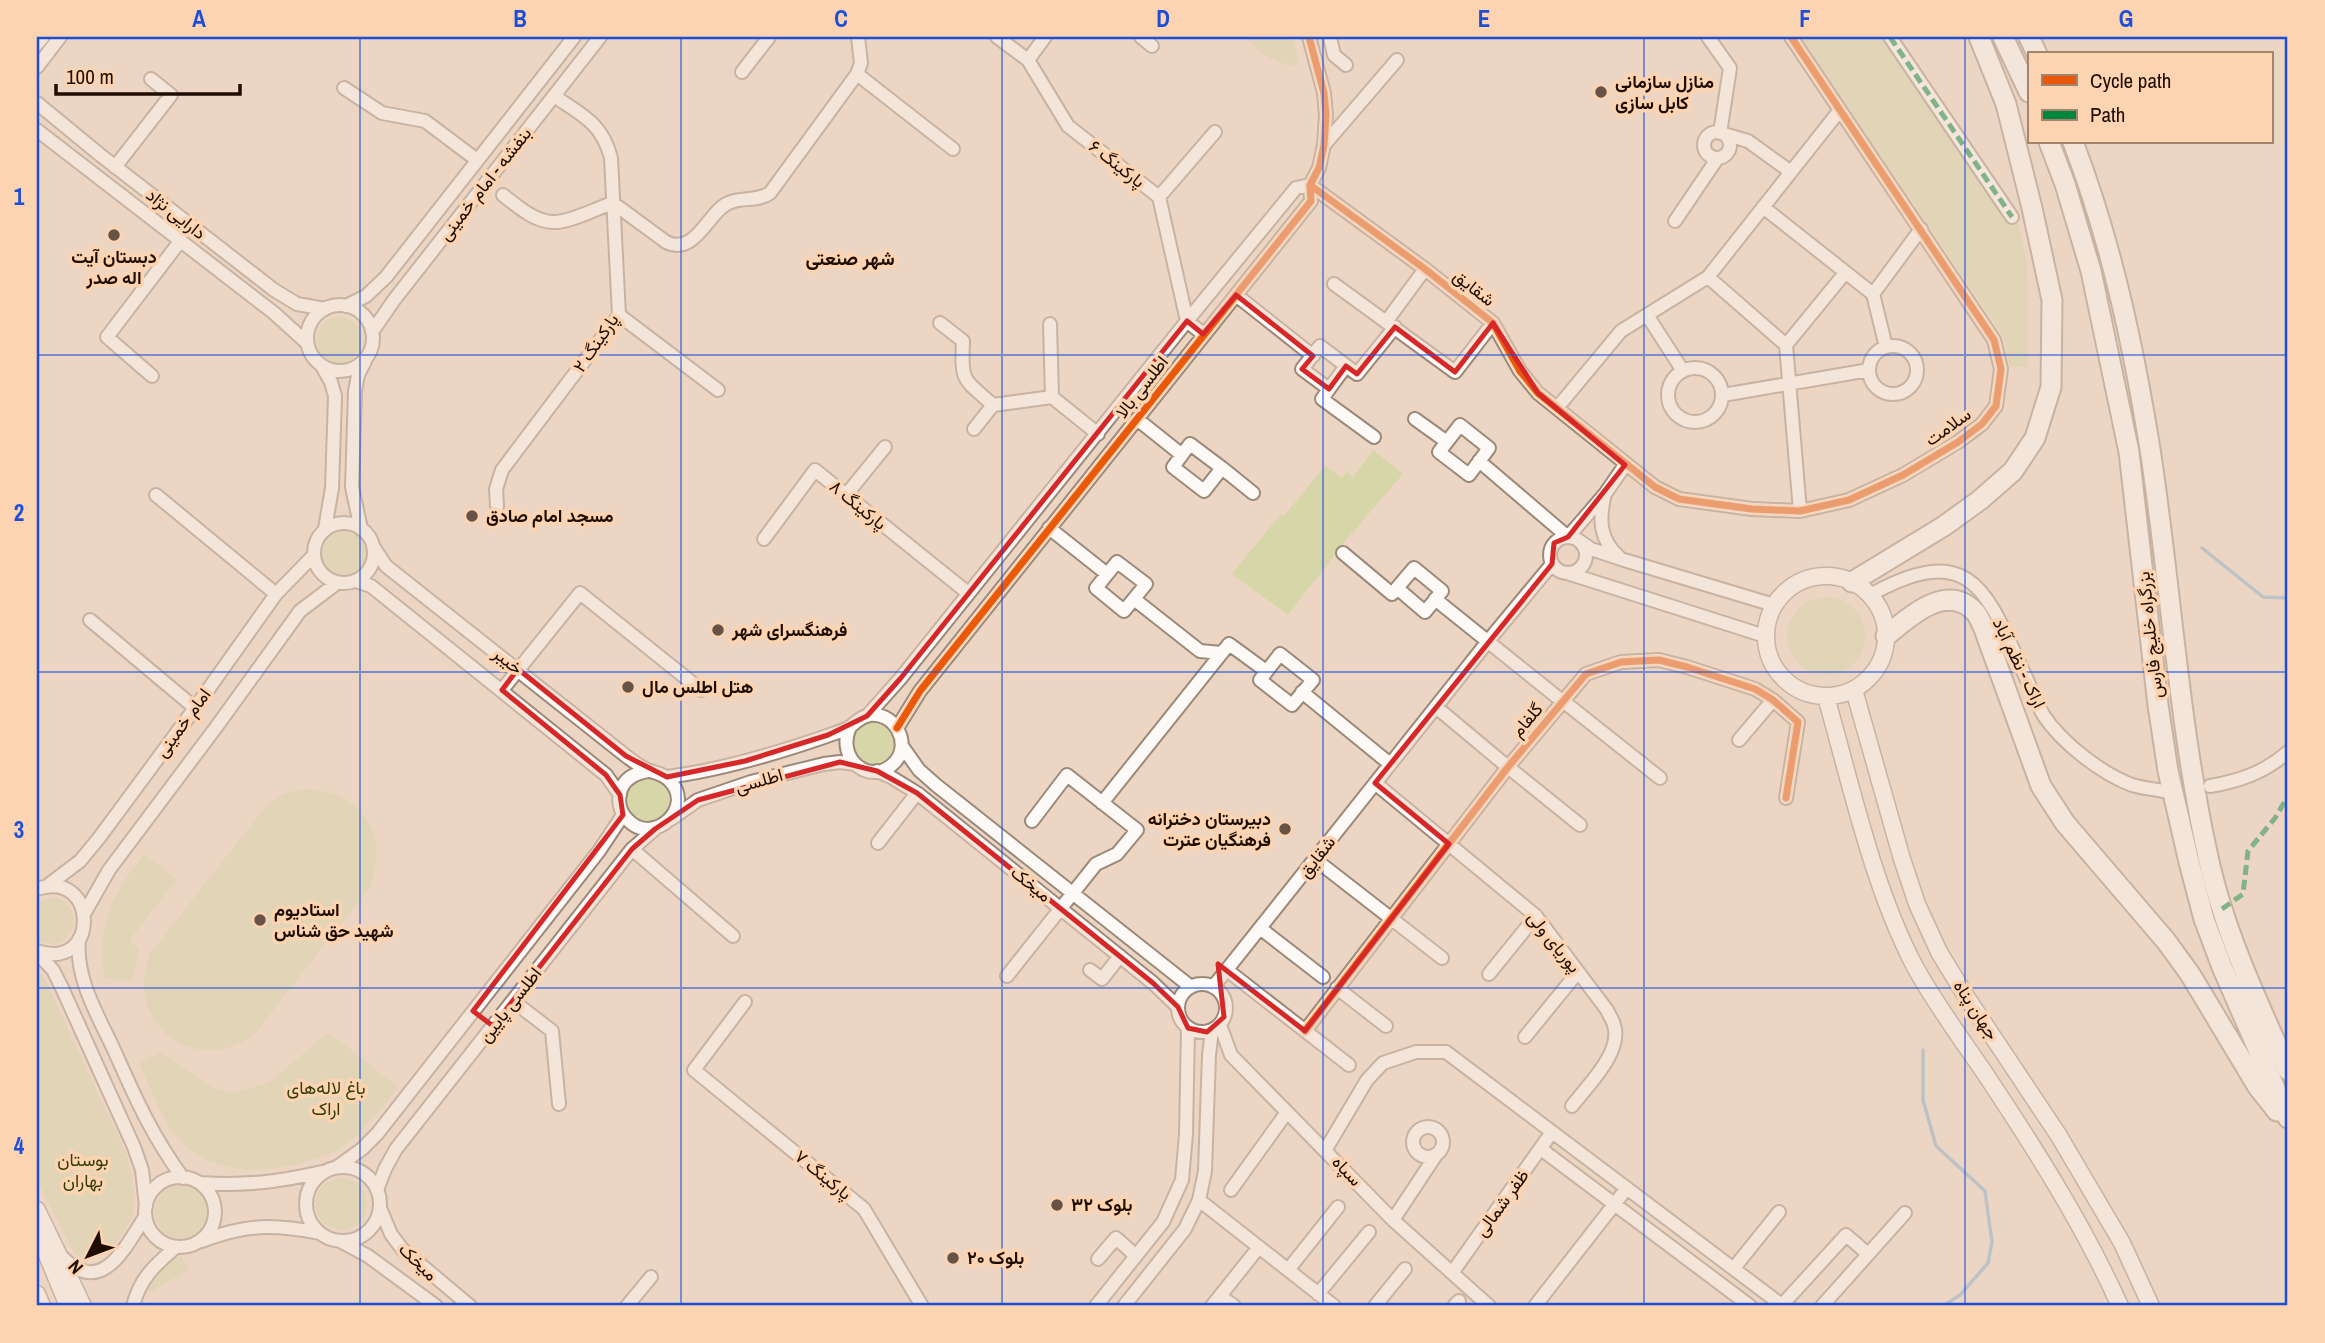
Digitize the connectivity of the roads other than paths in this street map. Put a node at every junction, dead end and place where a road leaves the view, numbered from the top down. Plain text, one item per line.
1 (43, 37) edge
2 (60, 37) edge
3 (574, 37) edge
4 (600, 37) edge
5 (769, 37) edge
6 (858, 37) edge
7 (997, 37) edge
8 (1045, 37) edge
9 (1141, 37) edge
10 (1309, 37) edge
11 (1330, 37) edge
12 (1708, 37) edge
13 (1791, 37) edge
14 (1890, 37) edge
15 (1979, 37) edge
16 (2003, 37) edge
17 (37, 44) edge
18 (1152, 46) dead end
19 (1028, 60) junction
20 (1397, 60) dead end
21 (1346, 65) dead end
22 (37, 67) edge
23 (742, 72) dead end
24 (857, 74) junction
25 (151, 79) dead end
26 (345, 88) dead end
27 (2028, 90) edge
28 (554, 96) junction
29 (37, 103) edge
30 (1840, 110) junction
31 (37, 130) edge
32 (1215, 132) dead end
33 (1722, 133) junction
34 (2050, 144) edge
35 (2074, 144) edge
36 (1324, 145) junction
37 (953, 149) dead end
38 (1717, 159) junction
39 (477, 160) junction
40 (115, 167) junction
41 (1791, 172) junction
42 (1310, 185) junction
43 (503, 195) dead end
44 (1159, 197) junction
45 (613, 203) junction
46 (1763, 207) junction
47 (2012, 217) dead end
48 (1675, 221) dead end
49 (1920, 229) junction
50 (181, 240) junction
51 (1424, 269) junction
52 (1845, 273) junction
53 (1708, 277) junction
54 (1334, 284) dead end
55 (1872, 294) junction
56 (1236, 295) junction
57 (346, 306) junction
58 (325, 309) junction
59 (619, 314) junction
60 (1647, 315) junction
61 (1187, 321) junction
62 (940, 323) dead end
63 (1493, 323) junction
64 (1051, 324) dead end
65 (1391, 324) junction
66 (372, 332) junction
67 (1203, 334) junction
68 (307, 343) junction
69 (1786, 345) junction
70 (1886, 347) junction
71 (1312, 356) junction
72 (365, 360) junction
73 (322, 366) junction
74 (1346, 366) junction
75 (1869, 370) junction
76 (1683, 371) junction
77 (152, 376) dead end
78 (1789, 384) junction
79 (1329, 389) junction
80 (718, 390) dead end
81 (1723, 395) junction
82 (1052, 397) junction
83 (993, 405) junction
84 (1557, 408) junction
85 (1137, 419) junction
86 (1415, 419) dead end
87 (974, 429) dead end
88 (1098, 434) junction
89 (1374, 437) dead end
90 (1447, 442) junction
91 (885, 447) dead end
92 (1182, 455) junction
93 (1479, 461) junction
94 (1626, 465) junction
95 (1222, 468) junction
96 (1253, 494) dead end
97 (1605, 494) junction
98 (156, 495) dead end
99 (846, 495) junction
100 (497, 506) dead end
101 (1800, 511) junction
102 (1049, 528) junction
103 (325, 529) junction
104 (362, 529) junction
105 (764, 539) dead end
106 (1573, 539) junction
107 (373, 546) junction
108 (1343, 554) dead end
109 (314, 555) junction
110 (1624, 560) junction
111 (1552, 564) junction
112 (1567, 573) junction
113 (1107, 575) junction
114 (356, 581) junction
115 (1852, 582) junction
116 (337, 583) junction
117 (1397, 588) junction
118 (968, 593) junction
119 (276, 594) junction
120 (1870, 595) junction
121 (1134, 598) junction
122 (1435, 600) junction
123 (1774, 605) junction
124 (90, 620) dead end
125 (1765, 636) junction
126 (1886, 636) junction
127 (1489, 640) junction
128 (1221, 653) junction
129 (518, 669) junction
130 (1266, 671) junction
131 (502, 690) junction
132 (701, 690) dead end
133 (1854, 690) junction
134 (1302, 692) junction
135 (1826, 697) junction
136 (1560, 699) junction
137 (1773, 700) junction
138 (1436, 707) junction
139 (195, 708) junction
140 (867, 716) junction
141 (850, 727) junction
142 (897, 728) junction
143 (1738, 740) dead end
144 (902, 746) junction
145 (2288, 752) edge
146 (855, 764) junction
147 (1390, 764) junction
148 (1506, 765) junction
149 (648, 771) junction
150 (877, 771) junction
151 (667, 777) junction
152 (1660, 778) dead end
153 (1375, 783) junction
154 (2210, 786) dead end
155 (2163, 791) dead end
156 (916, 793) junction
157 (620, 795) junction
158 (1786, 798) dead end
159 (1102, 803) junction
160 (623, 815) junction
161 (670, 820) junction
162 (1032, 821) dead end
163 (1580, 825) dead end
164 (655, 829) junction
165 (878, 843) dead end
166 (1449, 844) junction
167 (632, 849) junction
168 (1321, 864) dead end
169 (42, 888) edge
170 (1073, 893) junction
171 (1061, 908) junction
172 (84, 914) junction
173 (1536, 916) junction
174 (1391, 919) junction
175 (1260, 928) junction
176 (733, 936) dead end
177 (79, 939) junction
178 (37, 952) edge
179 (1120, 956) junction
180 (1442, 958) dead end
181 (1090, 970) dead end
182 (1227, 970) junction
183 (1578, 972) junction
184 (1489, 974) dead end
185 (1007, 976) dead end
186 (1323, 977) dead end
187 (1191, 986) junction
188 (1213, 987) junction
189 (1338, 988) junction
190 (513, 1001) junction
191 (745, 1002) dead end
192 (1178, 1007) junction
193 (474, 1011) junction
194 (493, 1026) junction
195 (1386, 1026) dead end
196 (1188, 1028) junction
197 (1216, 1028) junction
198 (1305, 1031) junction
199 (1525, 1037) dead end
200 (1349, 1065) dead end
201 (2288, 1070) edge
202 (559, 1104) dead end
203 (1572, 1106) dead end
204 (1287, 1112) junction
205 (2288, 1118) edge
206 (2288, 1126) edge
207 (1552, 1132) junction
208 (1326, 1149) junction
209 (1541, 1149) junction
210 (1436, 1155) dead end
211 (332, 1169) junction
212 (183, 1178) junction
213 (200, 1183) junction
214 (1628, 1188) junction
215 (377, 1190) junction
216 (1231, 1190) dead end
217 (1199, 1200) junction
218 (1615, 1205) junction
219 (1338, 1207) dead end
220 (380, 1208) junction
221 (37, 1210) edge
222 (146, 1211) junction
223 (1779, 1212) dead end
224 (1905, 1213) dead end
225 (1393, 1220) junction
226 (37, 1231) edge
227 (1369, 1232) dead end
228 (320, 1233) junction
229 (342, 1241) junction
230 (199, 1242) junction
231 (176, 1247) junction
232 (1259, 1247) junction
233 (58, 1252) junction
234 (1868, 1254) junction
235 (1136, 1256) junction
236 (1098, 1259) dead end
237 (1734, 1268) junction
238 (1405, 1269) dead end
239 (1288, 1270) junction
240 (1452, 1273) junction
241 (651, 1277) dead end
242 (37, 1294) edge
243 (1318, 1294) junction
244 (1216, 1301) edge
245 (43, 1306) edge
246 (68, 1306) edge
247 (83, 1306) edge
248 (133, 1306) edge
249 (436, 1306) edge
250 (470, 1306) edge
251 (627, 1306) edge
252 (922, 1306) edge
253 (1096, 1306) edge
254 (1125, 1306) edge
255 (1234, 1306) edge
256 (1334, 1306) edge
257 (1375, 1306) edge
258 (1489, 1306) edge
259 (1535, 1306) edge
260 (1750, 1306) edge
261 (1783, 1306) edge
262 (1822, 1306) edge
263 (2120, 1306) edge
264 (2151, 1306) edge

1 - 17 street
2 - 22 street
3 - 39 street, بنفشه - امام خمینی
4 - 28 street, بنفشه - امام خمینی
5 - 23 street
6 - 24 street
7 - 19 street
8 - 19 street
9 - 18 street
10 - 36 street, اطلسی بالا
11 - 21 street
12 - 33 street
13 - 30 street, سلامت
14 - 47 street
15 - 115 highway
16 - 27 highway
19 - 44 street, پارکینگ ۶
20 - 36 street
24 - 37 street
24 - 45 street
25 - 40 street
26 - 39 street
28 - 45 street, پارکینگ ۲
28 - 66 street, بنفشه - امام خمینی
29 - 40 street, دارایی نژاد
30 - 41 street
30 - 49 street, سلامت
31 - 50 street, دارایی نژاد
32 - 44 street
33 - 38 street
33 - 38 street
33 - 41 street
34 - 205 highway, بزرگراه خلیج فارس
35 - 201 highway, بزرگراه خلیج فارس
36 - 42 street, اطلسی بالا
38 - 48 street
39 - 57 street, بنفشه - امام خمینی
40 - 58 street, دارایی نژاد
41 - 46 street
42 - 51 street, شقایق
42 - 56 street, اطلسی بالا
42 - 61 street, اطلسی بالا
43 - 45 street
44 - 61 street, پارکینگ ۶
45 - 59 street, پارکینگ ۲
46 - 52 street
46 - 53 street
49 - 55 street
49 - 101 street, سلامت
50 - 68 street, دارایی نژاد
50 - 77 street
51 - 63 street, شقایق
51 - 65 street
52 - 55 street
52 - 69 street
53 - 60 street
53 - 69 street
54 - 65 street
55 - 70 street
56 - 67 street, اطلسی بالا
56 - 71 street
57 - 58 street
57 - 66 street
58 - 68 street
59 - 80 street
59 - 100 street, پارکینگ ۲
60 - 76 street
60 - 84 street
61 - 67 street
61 - 88 street, اطلسی بالا
62 - 83 street
63 - 65 street
63 - 84 street, شقایق
64 - 82 street
65 - 74 street
66 - 72 street
67 - 85 street, اطلسی بالا
68 - 73 street
69 - 78 street
70 - 75 street
70 - 75 street
71 - 74 street
71 - 79 street
72 - 73 street
72 - 104 street
73 - 103 street
74 - 79 street
75 - 78 street
76 - 81 street
76 - 81 street
78 - 81 street
78 - 101 street
79 - 89 street
82 - 83 street
82 - 88 street
83 - 87 street
84 - 94 street, شقایق
85 - 92 street
85 - 102 street, اطلسی بالا
86 - 90 street
88 - 118 street, اطلسی بالا
90 - 93 street
90 - 93 street
91 - 99 street
92 - 95 street
92 - 95 street
93 - 106 street
94 - 97 street
94 - 101 street, سلامت
95 - 96 street
97 - 106 street
97 - 110 street
98 - 119 street
99 - 105 street, پارکینگ ۸
99 - 118 street, پارکینگ ۸
102 - 113 street
102 - 142 street, اطلسی بالا
103 - 104 street
103 - 109 street
104 - 107 street
106 - 110 street
106 - 111 street
106 - 112 street
107 - 114 street
107 - 129 street, خیبر
108 - 117 street
109 - 116 street
109 - 119 street, امام خمینی
110 - 123 street
111 - 112 street
111 - 127 street, شقایق
112 - 125 street
113 - 121 street
113 - 121 street
114 - 116 street
114 - 131 street, خیبر
115 - 120 main road
115 - 123 main road
116 - 172 street, امام خمینی
117 - 122 street
117 - 122 street
118 - 140 street, اطلسی بالا
119 - 139 street, امام خمینی
120 - 126 main road
120 - 155 street, اراک - نظم آباد
121 - 128 street
122 - 127 street
123 - 125 main road
124 - 139 street
125 - 135 main road
126 - 133 main road
126 - 206 highway
127 - 136 street
127 - 138 street, شقایق
128 - 130 street
128 - 159 street
129 - 131 street
129 - 132 street
129 - 149 street, خیبر
130 - 134 street
130 - 134 street
131 - 157 street, خیبر
133 - 135 main road
133 - 264 main road, جهان پناه
134 - 147 street
135 - 263 main road, جهان پناه
136 - 137 street, گلفام
136 - 148 street, گلفام
136 - 152 street
137 - 143 street
137 - 158 street, گلفام
138 - 147 street, شقایق
138 - 148 street
139 - 169 street, امام خمینی
140 - 141 street
140 - 142 street
141 - 146 street
141 - 151 street, اطلسی
142 - 144 street
144 - 150 street
144 - 170 street, میخک
145 - 154 street
146 - 150 street
146 - 161 street, اطلسی
147 - 153 street, شقایق
148 - 163 street
148 - 166 street, گلفام
149 - 151 street
149 - 157 street
150 - 156 street, میخک
151 - 161 street
153 - 166 street, پوریای ولی
153 - 175 street, شقایق
156 - 165 street
156 - 171 street, میخک
157 - 160 street
159 - 162 street
159 - 170 street
160 - 164 street
160 - 193 street, اطلسی پایین
161 - 164 street
164 - 167 street, اطلسی پایین
166 - 173 street, پوریای ولی
166 - 174 street, گلفام
167 - 176 street
167 - 190 street, اطلسی پایین
168 - 174 street
169 - 172 street
170 - 171 street
170 - 187 street, میخک
171 - 179 street, میخک
171 - 185 street
172 - 177 street, امام خمینی
173 - 183 street, پوریای ولی
173 - 184 street
174 - 180 street
174 - 189 street, گلفام
175 - 182 street, شقایق
175 - 186 street
177 - 178 street
177 - 212 street, امام خمینی
178 - 222 street
179 - 181 street
179 - 192 street, میخک
182 - 188 street, شقایق
182 - 198 street
183 - 199 street
183 - 203 street, پوریای ولی
187 - 188 street
187 - 192 street
188 - 197 street
189 - 195 street
189 - 198 street, گلفام
190 - 194 street, اطلسی پایین
190 - 202 street
191 - 252 street, پارکینگ ۷
192 - 196 street
193 - 194 street
193 - 211 street, اطلسی پایین
194 - 215 street, اطلسی پایین
196 - 197 street
196 - 235 street
197 - 204 street, سپاه
197 - 217 street
198 - 200 street
204 - 208 street, سپاه
204 - 216 street
207 - 208 street
207 - 209 street, ظفر شمالی
207 - 214 street
208 - 225 street, سپاه
209 - 218 street
209 - 240 street, ظفر شمالی
210 - 225 street
211 - 213 street
211 - 215 street
211 - 228 street
212 - 213 street
212 - 222 street
213 - 230 street
214 - 218 street
214 - 237 street
215 - 220 street
217 - 232 street
217 - 254 street
218 - 259 street
218 - 260 street
219 - 239 street
220 - 229 street
220 - 250 street, میخک
221 - 233 main road
222 - 231 street
222 - 233 street
223 - 237 street
224 - 234 street
225 - 240 street, سپاه
226 - 246 main road
227 - 243 street
228 - 229 street
228 - 230 street
229 - 249 street, میخک
230 - 231 street
231 - 248 street
232 - 239 street
232 - 244 street
233 - 247 main road
234 - 261 street
234 - 262 street
235 - 236 street
235 - 253 street
237 - 261 street
238 - 257 street
239 - 243 street
240 - 258 street, سپاه
241 - 251 street
242 - 245 main road
243 - 256 street
244 - 255 street

